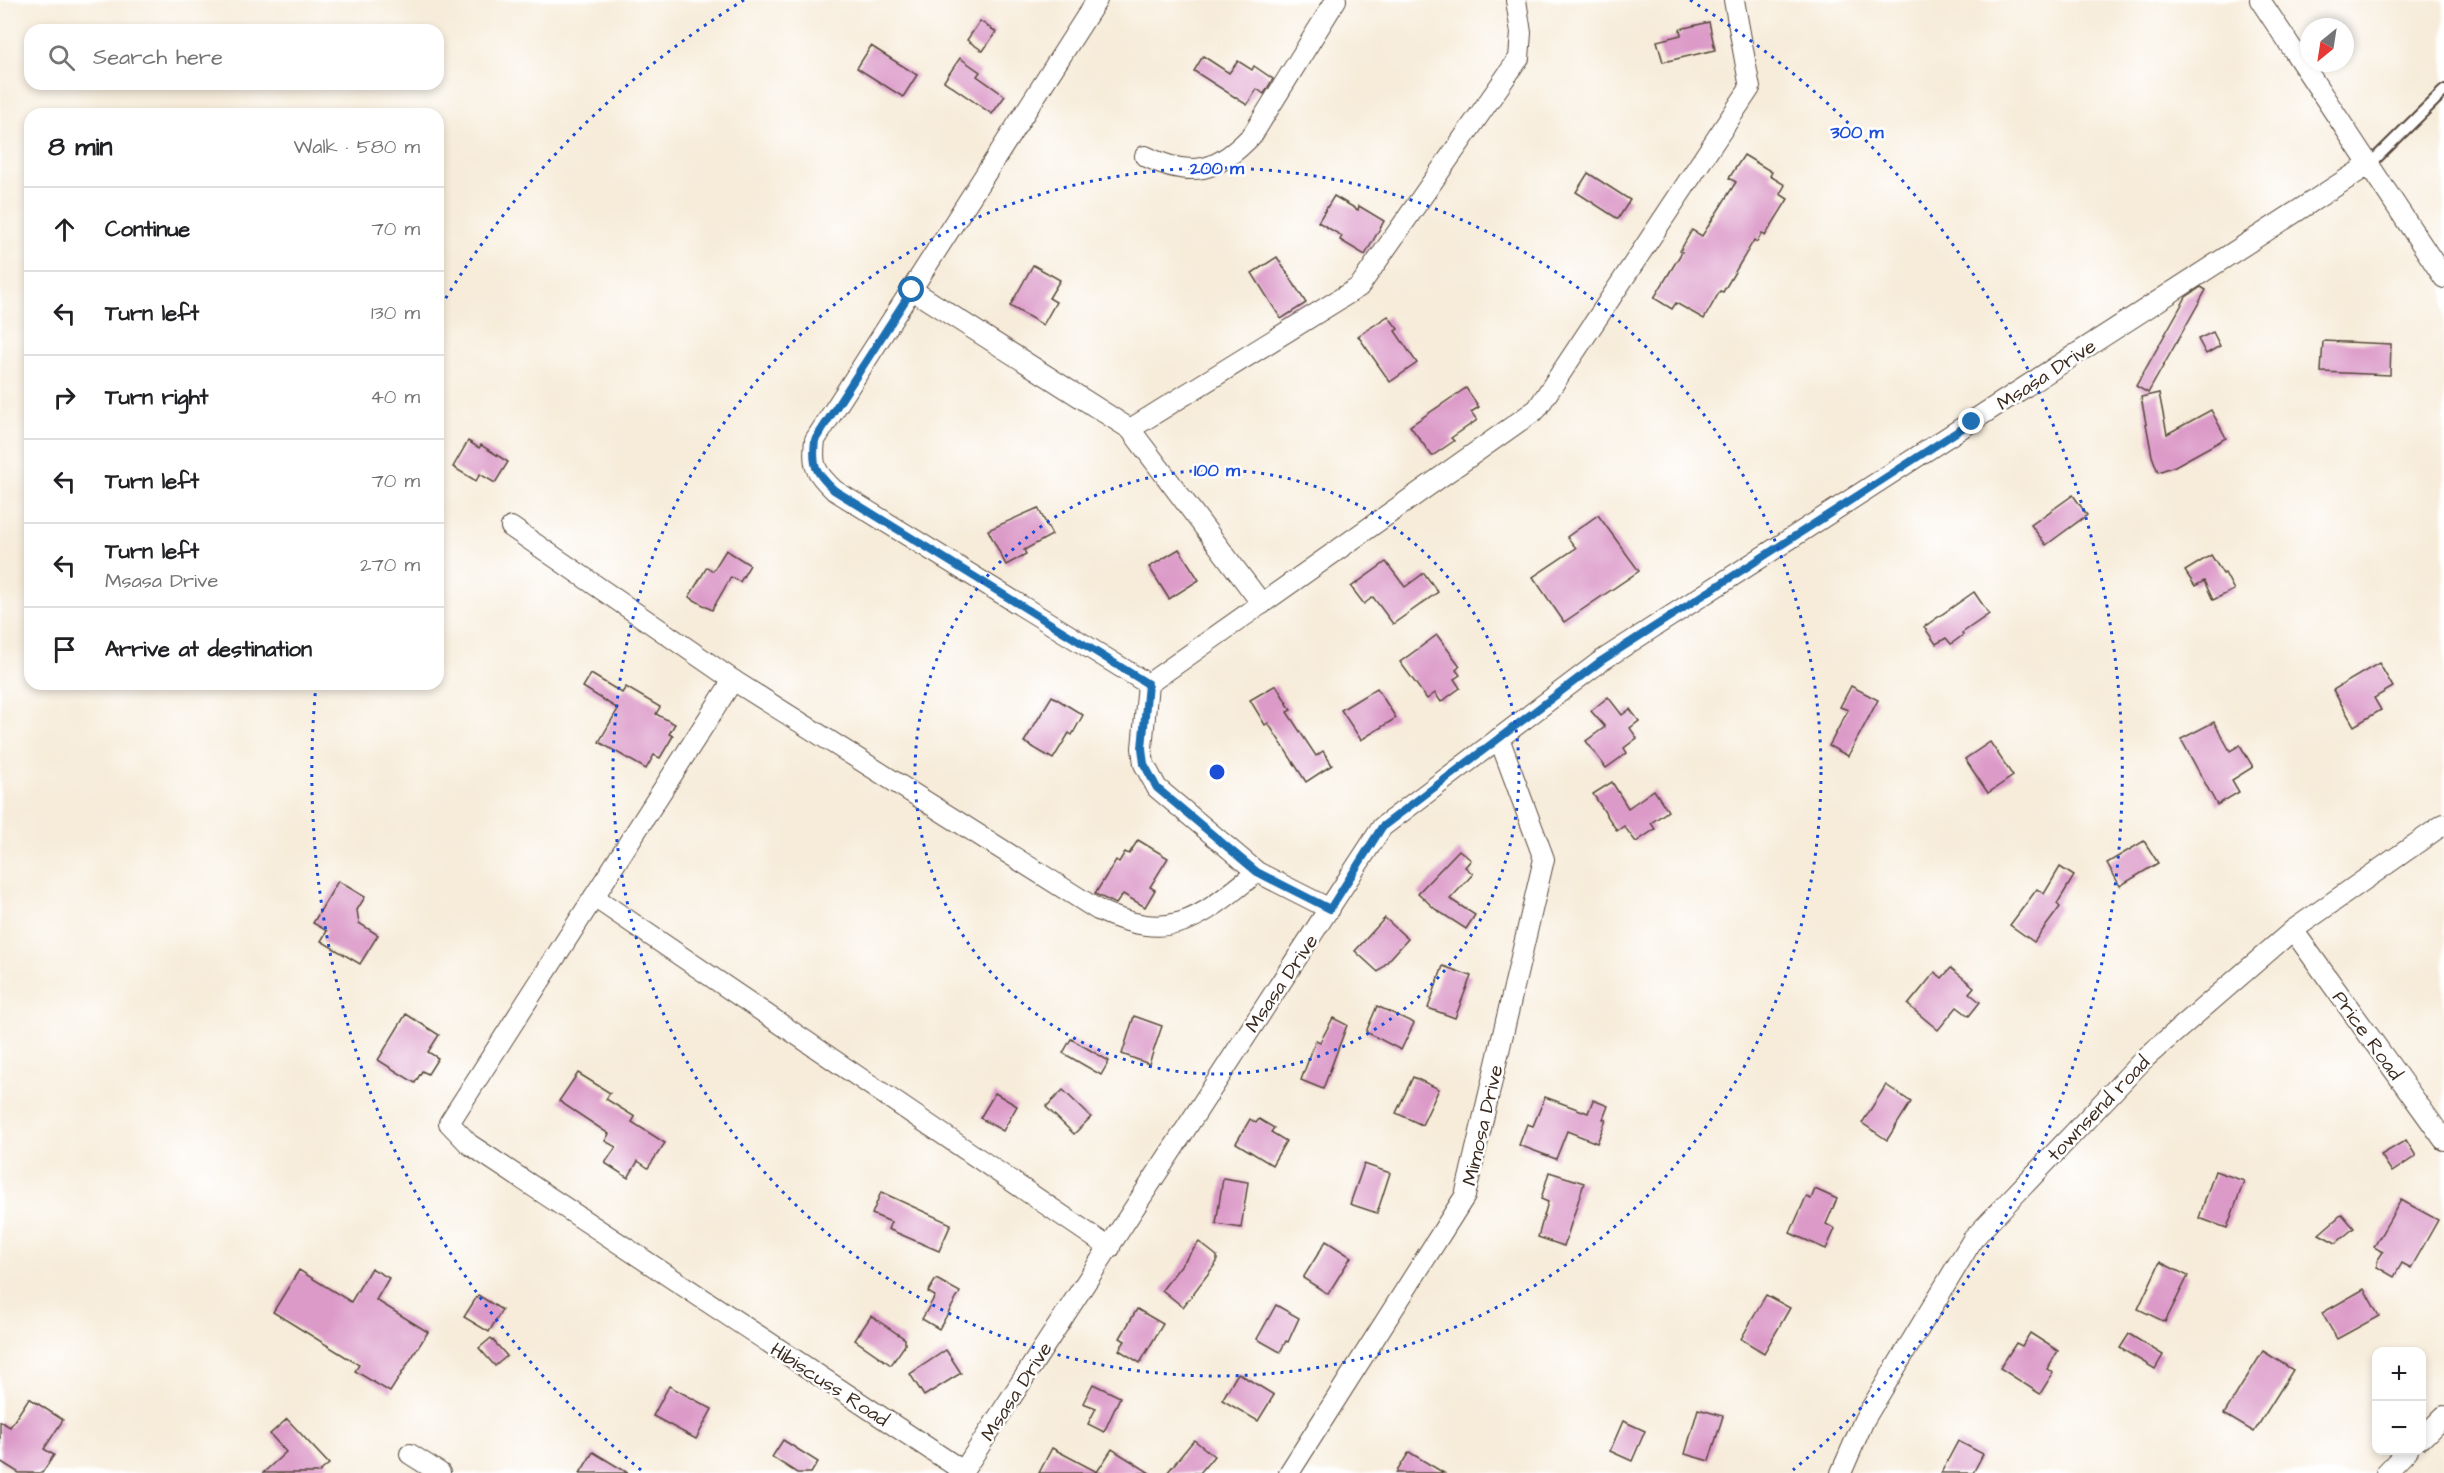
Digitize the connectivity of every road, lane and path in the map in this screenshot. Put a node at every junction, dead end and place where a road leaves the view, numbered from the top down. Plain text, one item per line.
1 (1096, 0) edge
2 (1336, 0) edge
3 (1516, 0) edge
4 (1734, 0) edge
5 (2260, 0) edge
6 (2444, 91) edge
7 (1145, 156) dead end
8 (2370, 164) junction
9 (2444, 278) edge
10 (912, 290) junction
11 (1130, 429) junction
12 (511, 527) dead end
13 (1262, 604) junction
14 (733, 680) junction
15 (1148, 684) junction
16 (1499, 738) junction
17 (2444, 824) edge
18 (1257, 872) junction
19 (594, 897) junction
20 (1330, 909) junction
21 (2293, 930) junction
22 (2444, 1140) edge
23 (1110, 1248) junction
24 (2444, 1416) edge
25 (2426, 1433) edge
26 (410, 1454) dead end
27 (2403, 1455) edge
28 (963, 1472) edge
29 (440, 1473) edge
30 (1289, 1473) edge
31 (1841, 1473) edge
32 (2386, 1473) edge

1 - 10 street
2 - 7 street
3 - 11 street
4 - 13 street
5 - 8 street
6 - 8 lane
8 - 9 street
8 - 16 street, Msasa Drive
10 - 11 street
10 - 15 street
11 - 13 street
12 - 14 street
13 - 15 street
14 - 18 street
14 - 19 street
15 - 18 street
16 - 20 street, Msasa Drive
16 - 30 street, Mimosa Drive
17 - 21 street, townsend road
18 - 20 street
19 - 23 street
19 - 28 street, Hibiscuss Road
20 - 23 street, Msasa Drive
21 - 22 street, Price Road
21 - 31 street, townsend road
23 - 28 street, Msasa Drive
24 - 25 street
26 - 29 street
27 - 32 street

